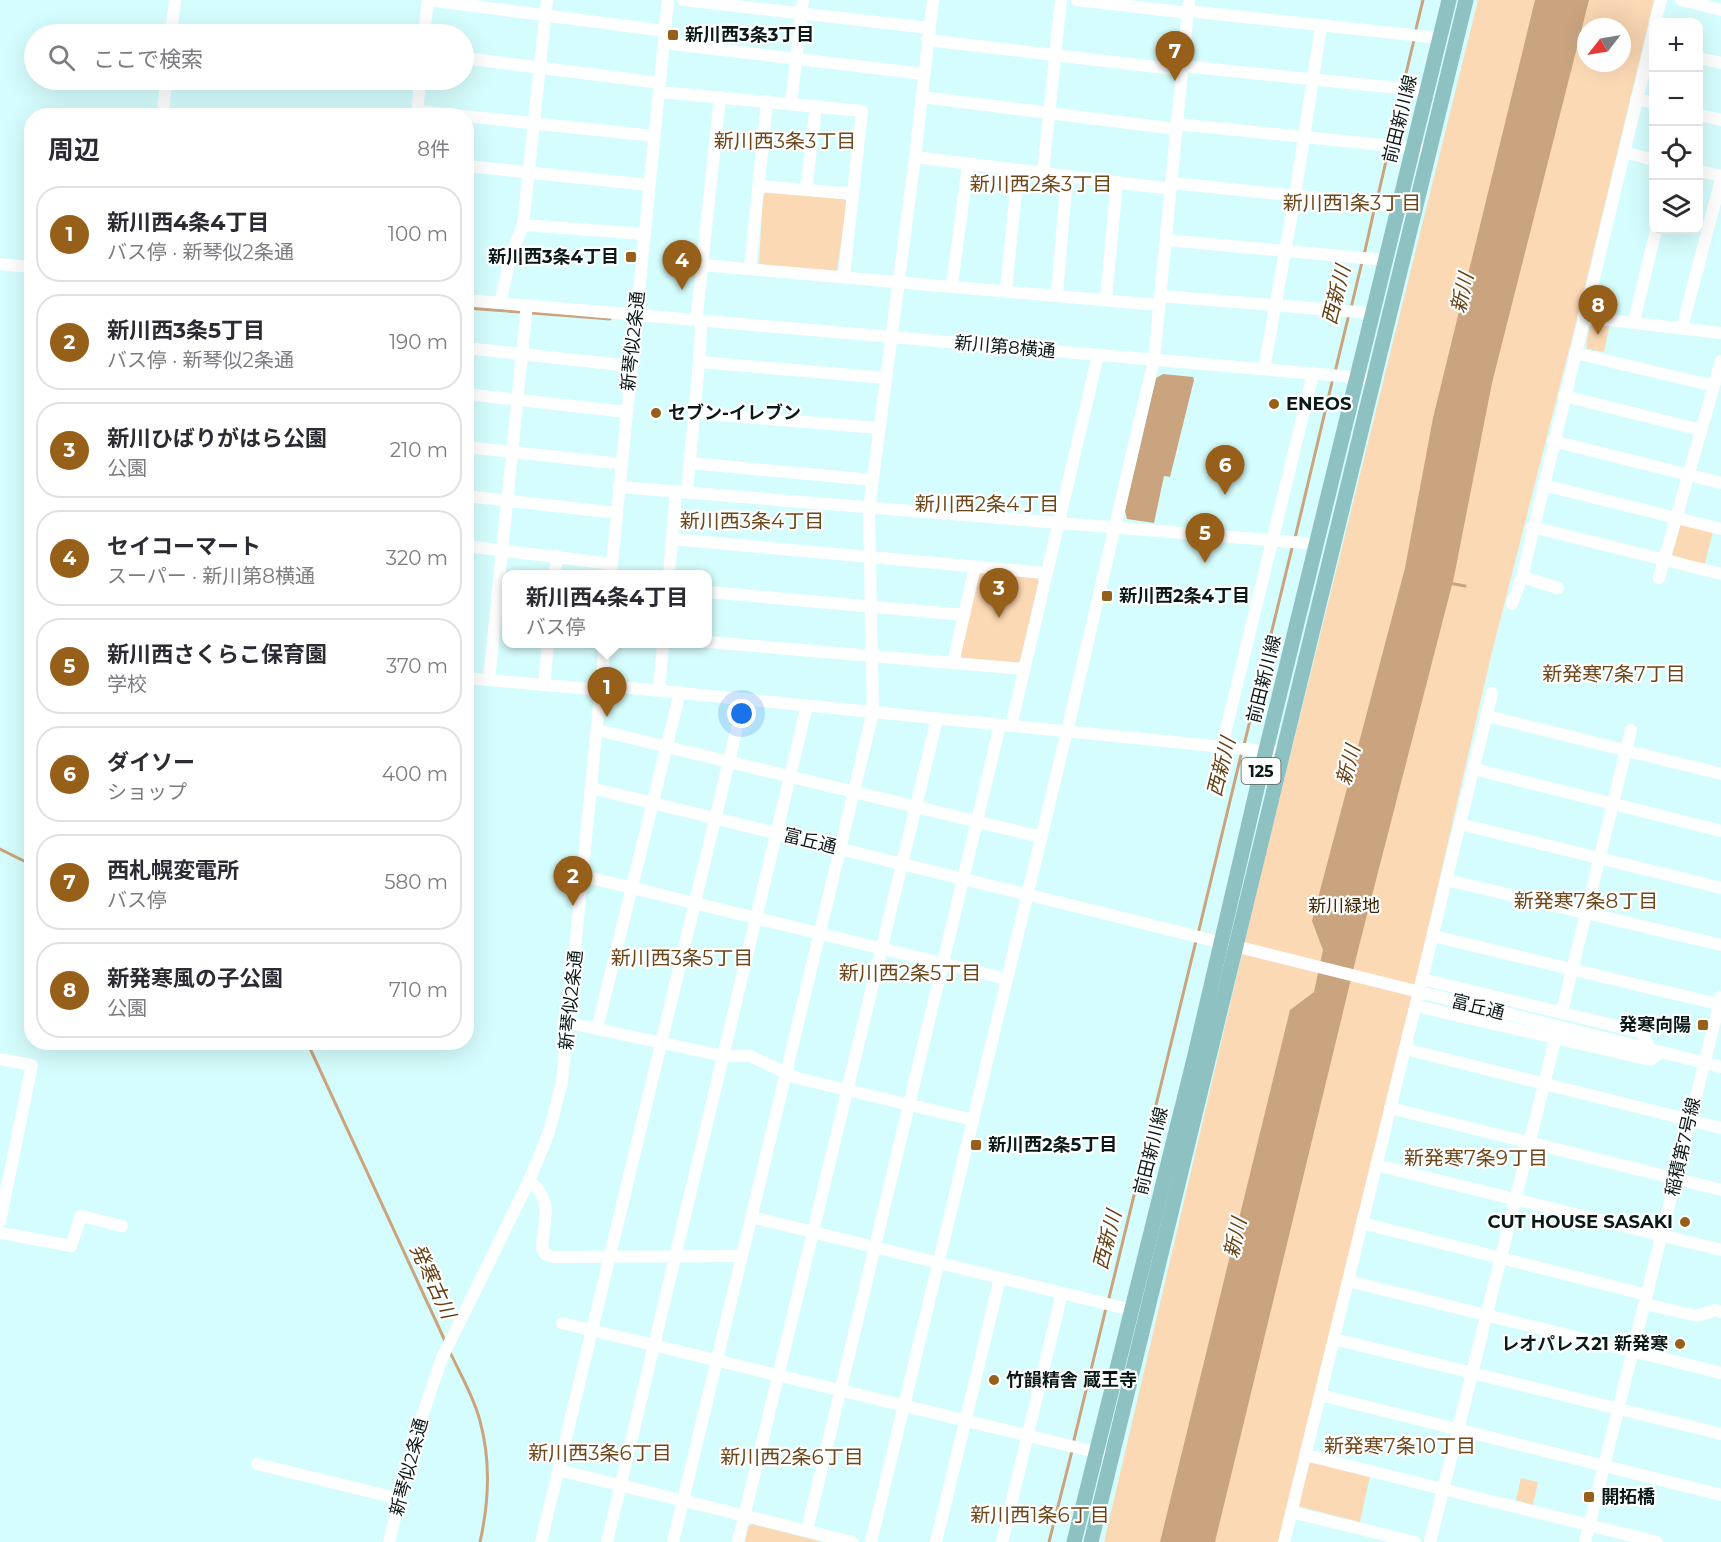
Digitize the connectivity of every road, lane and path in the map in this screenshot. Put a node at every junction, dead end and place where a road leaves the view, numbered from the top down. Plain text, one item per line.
1 (175, 0) edge
2 (428, 0) edge
3 (547, 0) edge
4 (668, 0) edge
5 (683, 0) edge
6 (803, 0) edge
7 (933, 0) edge
8 (1061, 0) edge
9 (1077, 0) edge
10 (1449, 0) edge
11 (1466, 0) edge
12 (1660, 0) edge
13 (1681, 0) edge
14 (1188, 8) edge
15 (1721, 10) edge
16 (802, 14) junction
17 (546, 15) junction
18 (1656, 18) edge
19 (172, 24) edge
20 (425, 24) edge
21 (1321, 26) junction
22 (928, 34) junction
23 (664, 37) junction
24 (1440, 38) junction
25 (1649, 53) edge
26 (1055, 56) junction
27 (796, 58) junction
28 (474, 59) edge
29 (1703, 59) edge
30 (1721, 63) edge
31 (1182, 68) junction
32 (540, 69) junction
33 (924, 74) junction
34 (1312, 80) junction
35 (659, 88) junction
36 (165, 90) edge
37 (419, 90) edge
38 (1426, 91) junction
39 (720, 97) junction
40 (922, 97) junction
41 (1636, 99) junction
42 (767, 101) junction
43 (1649, 102) edge
44 (791, 104) junction
45 (816, 106) junction
46 (164, 108) edge
47 (417, 108) edge
48 (1049, 115) junction
49 (1703, 116) edge
50 (474, 117) edge
51 (1721, 120) edge
52 (534, 121) junction
53 (1177, 126) junction
54 (654, 136) junction
55 (1304, 138) junction
56 (1412, 148) junction
57 (1429, 150) junction
58 (1624, 152) junction
59 (915, 157) junction
60 (1649, 159) edge
61 (968, 165) junction
62 (474, 167) edge
63 (1018, 170) junction
64 (1043, 172) junction
65 (528, 173) junction
66 (1703, 173) edge
67 (1067, 176) junction
68 (1721, 178) edge
69 (1118, 183) junction
70 (649, 185) junction
71 (759, 186) junction
72 (1171, 186) junction
73 (806, 190) junction
74 (853, 194) junction
75 (1295, 196) junction
76 (1399, 206) junction
77 (523, 225) junction
78 (644, 234) junction
79 (1655, 234) edge
80 (1166, 240) junction
81 (1286, 250) junction
82 (1385, 260) junction
83 (0, 264) edge
84 (24, 266) edge
85 (702, 266) junction
86 (750, 269) junction
87 (844, 276) junction
88 (898, 280) junction
89 (952, 285) junction
90 (1006, 290) junction
91 (1057, 294) junction
92 (1106, 298) junction
93 (1160, 300) junction
94 (474, 301) edge
95 (500, 303) junction
96 (527, 305) junction
97 (1276, 306) junction
98 (1371, 313) junction
99 (635, 315) junction
100 (1583, 317) junction
101 (699, 321) junction
102 (1634, 321) junction
103 (1682, 328) junction
104 (1721, 333) edge
105 (891, 337) junction
106 (474, 349) edge
107 (1575, 353) junction
108 (523, 354) junction
109 (1098, 355) junction
110 (1154, 360) junction
111 (1721, 361) edge
112 (699, 362) junction
113 (630, 366) junction
114 (1264, 369) junction
115 (1319, 374) junction
116 (1358, 377) junction
117 (886, 378) junction
118 (1375, 379) junction
119 (1714, 386) junction
120 (474, 395) edge
121 (1564, 396) junction
122 (518, 399) junction
123 (626, 412) junction
124 (694, 413) junction
125 (879, 428) junction
126 (1701, 430) junction
127 (1553, 441) junction
128 (474, 448) edge
129 (513, 452) junction
130 (690, 463) junction
131 (622, 464) junction
132 (1688, 475) junction
133 (872, 480) junction
134 (1721, 483) edge
135 (1543, 485) junction
136 (619, 487) junction
137 (682, 492) junction
138 (474, 497) edge
139 (508, 500) junction
140 (868, 509) junction
141 (617, 513) junction
142 (1676, 518) junction
143 (1057, 524) junction
144 (1532, 527) junction
145 (1114, 529) junction
146 (1721, 529) edge
147 (672, 539) junction
148 (1277, 541) junction
149 (1317, 544) junction
150 (474, 547) edge
151 (503, 550) junction
152 (557, 556) junction
153 (870, 558) junction
154 (1664, 560) junction
155 (975, 567) junction
156 (612, 569) edge
157 (555, 570) edge
158 (669, 570) edge
159 (1045, 573) junction
160 (1721, 574) edge
161 (1522, 577) junction
162 (1659, 578) dead end
163 (1558, 588) dead end
164 (712, 592) edge
165 (1512, 604) dead end
166 (870, 607) junction
167 (964, 615) junction
168 (712, 642) edge
169 (548, 648) edge
170 (605, 648) edge
171 (663, 648) edge
172 (871, 657) junction
173 (953, 663) junction
174 (1023, 669) junction
175 (474, 679) edge
176 (489, 680) junction
177 (544, 685) junction
178 (601, 688) junction
179 (659, 690) junction
180 (680, 692) junction
181 (1492, 693) dead end
182 (744, 699) junction
183 (807, 705) junction
184 (873, 712) junction
185 (1487, 716) junction
186 (937, 719) junction
187 (1006, 725) junction
188 (597, 730) junction
189 (1631, 730) dead end
190 (1067, 731) junction
191 (1225, 746) junction
192 (666, 747) junction
193 (1266, 750) junction
194 (1627, 751) junction
195 (1282, 752) junction
196 (728, 762) junction
197 (1474, 769) junction
198 (1721, 774) edge
199 (789, 777) junction
200 (591, 788) junction
201 (853, 793) junction
202 (653, 803) junction
203 (1614, 804) junction
204 (914, 807) junction
205 (714, 818) junction
206 (977, 822) junction
207 (1460, 824) junction
208 (1721, 831) edge
209 (776, 832) junction
210 (1041, 837) junction
211 (840, 848) junction
212 (1600, 859) junction
213 (901, 862) junction
214 (583, 876) junction
215 (963, 878) junction
216 (1447, 880) junction
217 (1721, 888) edge
218 (633, 889) junction
219 (1028, 893) junction
220 (693, 903) junction
221 (1587, 911) junction
222 (756, 918) junction
223 (819, 934) junction
224 (1433, 936) junction
225 (1220, 943) junction
226 (1721, 945) edge
227 (1235, 947) junction
228 (880, 948) junction
229 (942, 963) junction
230 (1572, 970) junction
231 (1007, 979) junction
232 (1422, 979) junction
233 (1720, 1002) edge
234 (1416, 1006) junction
235 (1562, 1011) junction
236 (569, 1023) junction
237 (597, 1029) junction
238 (1555, 1040) junction
239 (660, 1042) junction
240 (1405, 1049) junction
241 (1656, 1051) junction
242 (723, 1056) junction
243 (0, 1059) edge
244 (1704, 1062) junction
245 (1721, 1067) edge
246 (785, 1073) junction
247 (1543, 1086) junction
248 (849, 1090) junction
249 (910, 1105) junction
250 (1390, 1108) junction
251 (973, 1120) junction
252 (1689, 1120) junction
253 (1721, 1128) edge
254 (1530, 1142) junction
255 (1376, 1165) junction
256 (1676, 1179) junction
257 (529, 1180) junction
258 (1721, 1190) edge
259 (2, 1198) edge
260 (1515, 1201) junction
261 (751, 1217) junction
262 (0, 1221) edge
263 (1362, 1223) junction
264 (122, 1226) dead end
265 (814, 1232) junction
266 (0, 1233) edge
267 (1662, 1236) junction
268 (875, 1247) junction
269 (1721, 1250) edge
270 (609, 1256) junction
271 (675, 1256) junction
272 (741, 1256) junction
273 (1500, 1258) junction
274 (939, 1262) junction
275 (1000, 1278) junction
276 (1348, 1281) junction
277 (1062, 1293) junction
278 (1646, 1299) junction
279 (1130, 1310) junction
280 (1721, 1312) edge
281 (1147, 1314) junction
282 (1486, 1315) junction
283 (562, 1323) dead end
284 (591, 1330) junction
285 (1334, 1339) junction
286 (653, 1345) junction
287 (1633, 1352) junction
288 (717, 1360) junction
289 (1472, 1373) junction
290 (1721, 1373) edge
291 (779, 1374) junction
292 (841, 1390) junction
293 (1320, 1395) junction
294 (904, 1405) junction
295 (1619, 1408) junction
296 (966, 1420) junction
297 (1457, 1431) junction
298 (1721, 1434) edge
299 (1027, 1435) junction
300 (1096, 1451) junction
301 (1305, 1455) junction
302 (1112, 1456) junction
303 (257, 1464) dead end
304 (1604, 1466) junction
305 (558, 1470) junction
306 (620, 1486) junction
307 (1443, 1488) junction
308 (1721, 1495) edge
309 (400, 1499) junction
310 (682, 1501) junction
311 (1291, 1512) junction
312 (745, 1516) junction
313 (1589, 1526) junction
314 (807, 1530) junction
315 (389, 1542) edge
316 (541, 1542) edge
317 (606, 1542) edge
318 (672, 1542) edge
319 (738, 1542) edge
320 (852, 1542) edge
321 (871, 1542) edge
322 (936, 1542) edge
323 (1002, 1542) edge
324 (1074, 1542) edge
325 (1091, 1542) edge
326 (1284, 1542) edge
327 (1415, 1542) edge
328 (1430, 1542) edge
329 (1585, 1542) edge
330 (1656, 1542) edge

1 - 19 street
2 - 17 street
2 - 20 street
3 - 17 street
4 - 23 street, 新琴似2条通
5 - 16 street
6 - 16 street
7 - 22 street
8 - 26 street
9 - 14 street
10 - 24 main road, 前田新川線 / 125
11 - 57 main road, 前田新川線 / 125
12 - 18 street
13 - 15 street
14 - 21 street
14 - 31 street
16 - 22 street
16 - 27 street
17 - 23 street
17 - 32 street
21 - 24 street
21 - 34 street
22 - 26 street
22 - 33 street
23 - 27 street
23 - 35 street, 新琴似2条通
24 - 38 main road, 前田新川線 / 125
25 - 41 street
26 - 31 street
26 - 48 street
27 - 33 street
27 - 44 street
28 - 32 street
29 - 30 street
31 - 34 street
31 - 53 street
32 - 35 street
32 - 52 street
33 - 40 street
34 - 38 street
34 - 55 street
35 - 39 street
35 - 54 street, 新琴似2条通
36 - 46 street
37 - 47 street
38 - 56 main road, 前田新川線 / 125
39 - 42 street
39 - 85 street
40 - 48 street
40 - 59 street
41 - 43 street
41 - 58 street
42 - 44 street
42 - 71 street
44 - 45 street
45 - 73 street
45 - 74 street
48 - 53 street
48 - 64 street
49 - 51 street
50 - 52 street
52 - 54 street
52 - 65 street
53 - 55 street
53 - 72 street
54 - 70 street, 新琴似2条通
55 - 56 street
55 - 75 street
56 - 57 street
56 - 76 main road, 前田新川線 / 125
57 - 118 main road, 前田新川線 / 125
58 - 60 street
58 - 100 street
59 - 61 street
59 - 88 street
61 - 63 street
61 - 89 street
62 - 65 street
63 - 64 street
63 - 90 street
64 - 67 street
65 - 70 street
65 - 77 street
66 - 68 street
67 - 69 street
67 - 91 street
68 - 103 street
69 - 72 street
69 - 92 street
70 - 78 street, 新琴似2条通
71 - 73 street
71 - 86 street
72 - 75 street
72 - 80 street
73 - 74 street
74 - 87 street
75 - 76 street
75 - 81 street
76 - 82 main road, 前田新川線 / 125
77 - 78 street
77 - 95 street
78 - 99 street, 新琴似2条通
79 - 102 street
80 - 81 street
80 - 93 street
81 - 82 street
81 - 97 street
82 - 98 main road, 前田新川線 / 125
83 - 84 street
85 - 86 street
85 - 101 street
86 - 87 street
87 - 88 street
88 - 89 street
88 - 105 street
89 - 90 street
90 - 91 street
91 - 92 street
92 - 93 street
93 - 97 street
93 - 110 street
94 - 95 street, 新川第8横通
95 - 96 street, 新川第8横通
96 - 99 street, 新川第8横通
96 - 108 street
97 - 98 street
97 - 114 street
98 - 116 main road, 前田新川線 / 125
99 - 101 street, 新川第8横通
99 - 113 street, 新琴似2条通
100 - 102 street
100 - 107 street
101 - 105 street, 新川第8横通
101 - 112 street
102 - 103 street
103 - 104 street
105 - 109 street, 新川第8横通
105 - 117 street
106 - 108 street
107 - 119 street
107 - 121 street
108 - 113 street
108 - 122 street
109 - 110 street, 新川第8横通
109 - 143 street
110 - 114 street, 新川第8横通
110 - 145 street
111 - 119 street
112 - 117 street
112 - 124 street
113 - 123 street, 新琴似2条通
114 - 115 street, 新川第8横通
115 - 116 street, 新川第8横通
115 - 148 street
116 - 118 street, 新川第8横通
116 - 149 main road, 前田新川線 / 125
117 - 125 street
118 - 195 main road, 前田新川線 / 125
119 - 126 street
120 - 122 street
121 - 126 street
121 - 127 street
122 - 123 street
122 - 129 street
123 - 131 street, 新琴似2条通
124 - 125 street
124 - 130 street
125 - 133 street
126 - 132 street
127 - 132 street
127 - 135 street
128 - 129 street
129 - 131 street
129 - 139 street
130 - 133 street
130 - 137 street
131 - 136 street, 新琴似2条通
132 - 134 street
132 - 142 street
133 - 140 street
135 - 142 street
135 - 144 street
136 - 137 street
136 - 141 street, 新琴似2条通
137 - 140 street
137 - 147 street
138 - 139 street
139 - 141 street
139 - 151 street
140 - 143 street
140 - 153 street
141 - 156 street, 新琴似2条通
142 - 146 street
142 - 154 street
143 - 145 street
143 - 159 street
144 - 154 street
144 - 161 street
145 - 148 street
145 - 190 street
147 - 153 street
147 - 158 street
148 - 149 street
148 - 191 street
149 - 193 main road, 前田新川線 / 125
150 - 151 street
151 - 152 street
151 - 176 street
152 - 156 street
152 - 157 street
153 - 155 street
153 - 166 street
154 - 160 street
154 - 162 street
155 - 159 street
155 - 167 street
159 - 174 street
161 - 163 street
161 - 165 street
164 - 166 street
166 - 167 street
166 - 172 street
167 - 173 street
168 - 172 street
169 - 177 street
170 - 178 street, 新琴似2条通
171 - 179 street
172 - 173 street
172 - 184 street
173 - 174 street
174 - 187 street
175 - 176 street
176 - 177 street
177 - 178 street
178 - 179 street
178 - 188 street, 新琴似2条通
179 - 180 street
180 - 182 street
180 - 192 street
181 - 185 street
182 - 183 street
182 - 196 street
183 - 184 street
183 - 199 street
184 - 186 street
184 - 201 street
185 - 194 street
185 - 197 street
186 - 187 street
186 - 204 street
187 - 190 street
187 - 206 street
188 - 192 street
188 - 200 street, 新琴似2条通
189 - 194 street
190 - 191 street
190 - 210 street
191 - 193 street
192 - 196 street
192 - 202 street
193 - 195 street
193 - 225 main road, 前田新川線 / 125
194 - 198 street
194 - 203 street
195 - 227 main road, 前田新川線 / 125
196 - 199 street
196 - 205 street
197 - 203 street
197 - 207 street
199 - 201 street
199 - 209 street
200 - 202 street, 富丘通
200 - 214 street, 新琴似2条通
201 - 204 street
201 - 211 street
202 - 205 street, 富丘通
202 - 218 street
203 - 208 street
203 - 212 street
204 - 206 street
204 - 213 street
205 - 209 street, 富丘通
205 - 220 street
206 - 210 street
206 - 215 street
207 - 212 street
207 - 216 street
209 - 211 street, 富丘通
209 - 222 street
210 - 219 street
211 - 213 street, 富丘通
211 - 223 street
212 - 217 street
212 - 221 street
213 - 215 street, 富丘通
213 - 228 street
214 - 218 street
214 - 236 street, 新琴似2条通
215 - 219 street, 富丘通
215 - 229 street
216 - 221 street
216 - 224 street
218 - 220 street
218 - 237 street
219 - 225 street, 富丘通
219 - 231 street
220 - 222 street
220 - 239 street
221 - 226 street
221 - 230 street
222 - 223 street
222 - 242 street
223 - 228 street
223 - 246 street
224 - 230 street
224 - 232 street
225 - 227 street, 富丘通
225 - 279 main road, 前田新川線 / 125
227 - 241 street, 富丘通
227 - 281 main road, 前田新川線 / 125
228 - 229 street
228 - 248 street
229 - 231 street
229 - 249 street
230 - 233 street
230 - 235 street
231 - 251 street
232 - 234 street
232 - 235 street
233 - 244 street, 稲積第7号線
234 - 238 street
234 - 240 street
235 - 241 street
236 - 237 street
236 - 257 street, 新琴似2条通
237 - 239 street
238 - 241 street
238 - 247 street
239 - 242 street
239 - 270 street
240 - 247 street
240 - 250 street
241 - 244 street, 富丘通
242 - 246 street
242 - 271 street
243 - 259 street
244 - 245 street, 富丘通
244 - 252 street, 稲積第7号線
246 - 248 street
246 - 261 street
247 - 252 street
247 - 254 street
248 - 249 street
248 - 265 street
249 - 251 street
249 - 268 street
250 - 254 street
250 - 255 street
251 - 274 street
252 - 253 street
252 - 256 street, 稲積第7号線
254 - 256 street
254 - 260 street
255 - 260 street
255 - 263 street
256 - 258 street
256 - 267 street, 稲積第7号線
257 - 270 street
257 - 309 street, 新琴似2条通
259 - 262 street
260 - 267 street
260 - 273 street
261 - 265 street
261 - 272 street
263 - 273 street
263 - 276 street
264 - 266 street
265 - 268 street
265 - 291 street
267 - 269 street
267 - 278 street, 稲積第7号線
268 - 274 street
268 - 292 street
270 - 271 street
270 - 284 street
271 - 272 street
271 - 286 street
272 - 288 street
273 - 278 street
273 - 282 street
274 - 275 street
274 - 294 street
275 - 277 street
275 - 296 street
276 - 282 street
276 - 285 street
277 - 279 street
277 - 299 street
278 - 280 street
278 - 287 street, 稲積第7号線
279 - 281 street
279 - 300 main road, 前田新川線 / 125
281 - 302 main road, 前田新川線 / 125
282 - 287 street
282 - 289 street
283 - 284 street
284 - 286 street
284 - 305 street
285 - 289 street
285 - 293 street
286 - 288 street
286 - 306 street
287 - 290 street
287 - 295 street, 稲積第7号線
288 - 291 street
288 - 310 street
289 - 295 street
289 - 297 street
291 - 292 street
291 - 312 street
292 - 294 street
292 - 314 street
293 - 297 street
293 - 301 street
294 - 296 street
294 - 321 street
295 - 298 street
295 - 304 street, 稲積第7号線
296 - 299 street
296 - 322 street
297 - 304 street
297 - 307 street
299 - 300 street
299 - 323 street
300 - 302 street
300 - 324 main road, 前田新川線 / 125
301 - 307 street
301 - 311 street
302 - 325 main road, 前田新川線 / 125
303 - 309 street
304 - 308 street
304 - 313 street, 稲積第7号線
305 - 306 street
305 - 316 street
306 - 310 street
306 - 317 street
307 - 313 street
307 - 328 street
309 - 315 street, 新琴似2条通
310 - 312 street
310 - 318 street
311 - 326 street
311 - 327 street
312 - 314 street
312 - 319 street
313 - 329 street, 稲積第7号線
313 - 330 street
314 - 320 street

